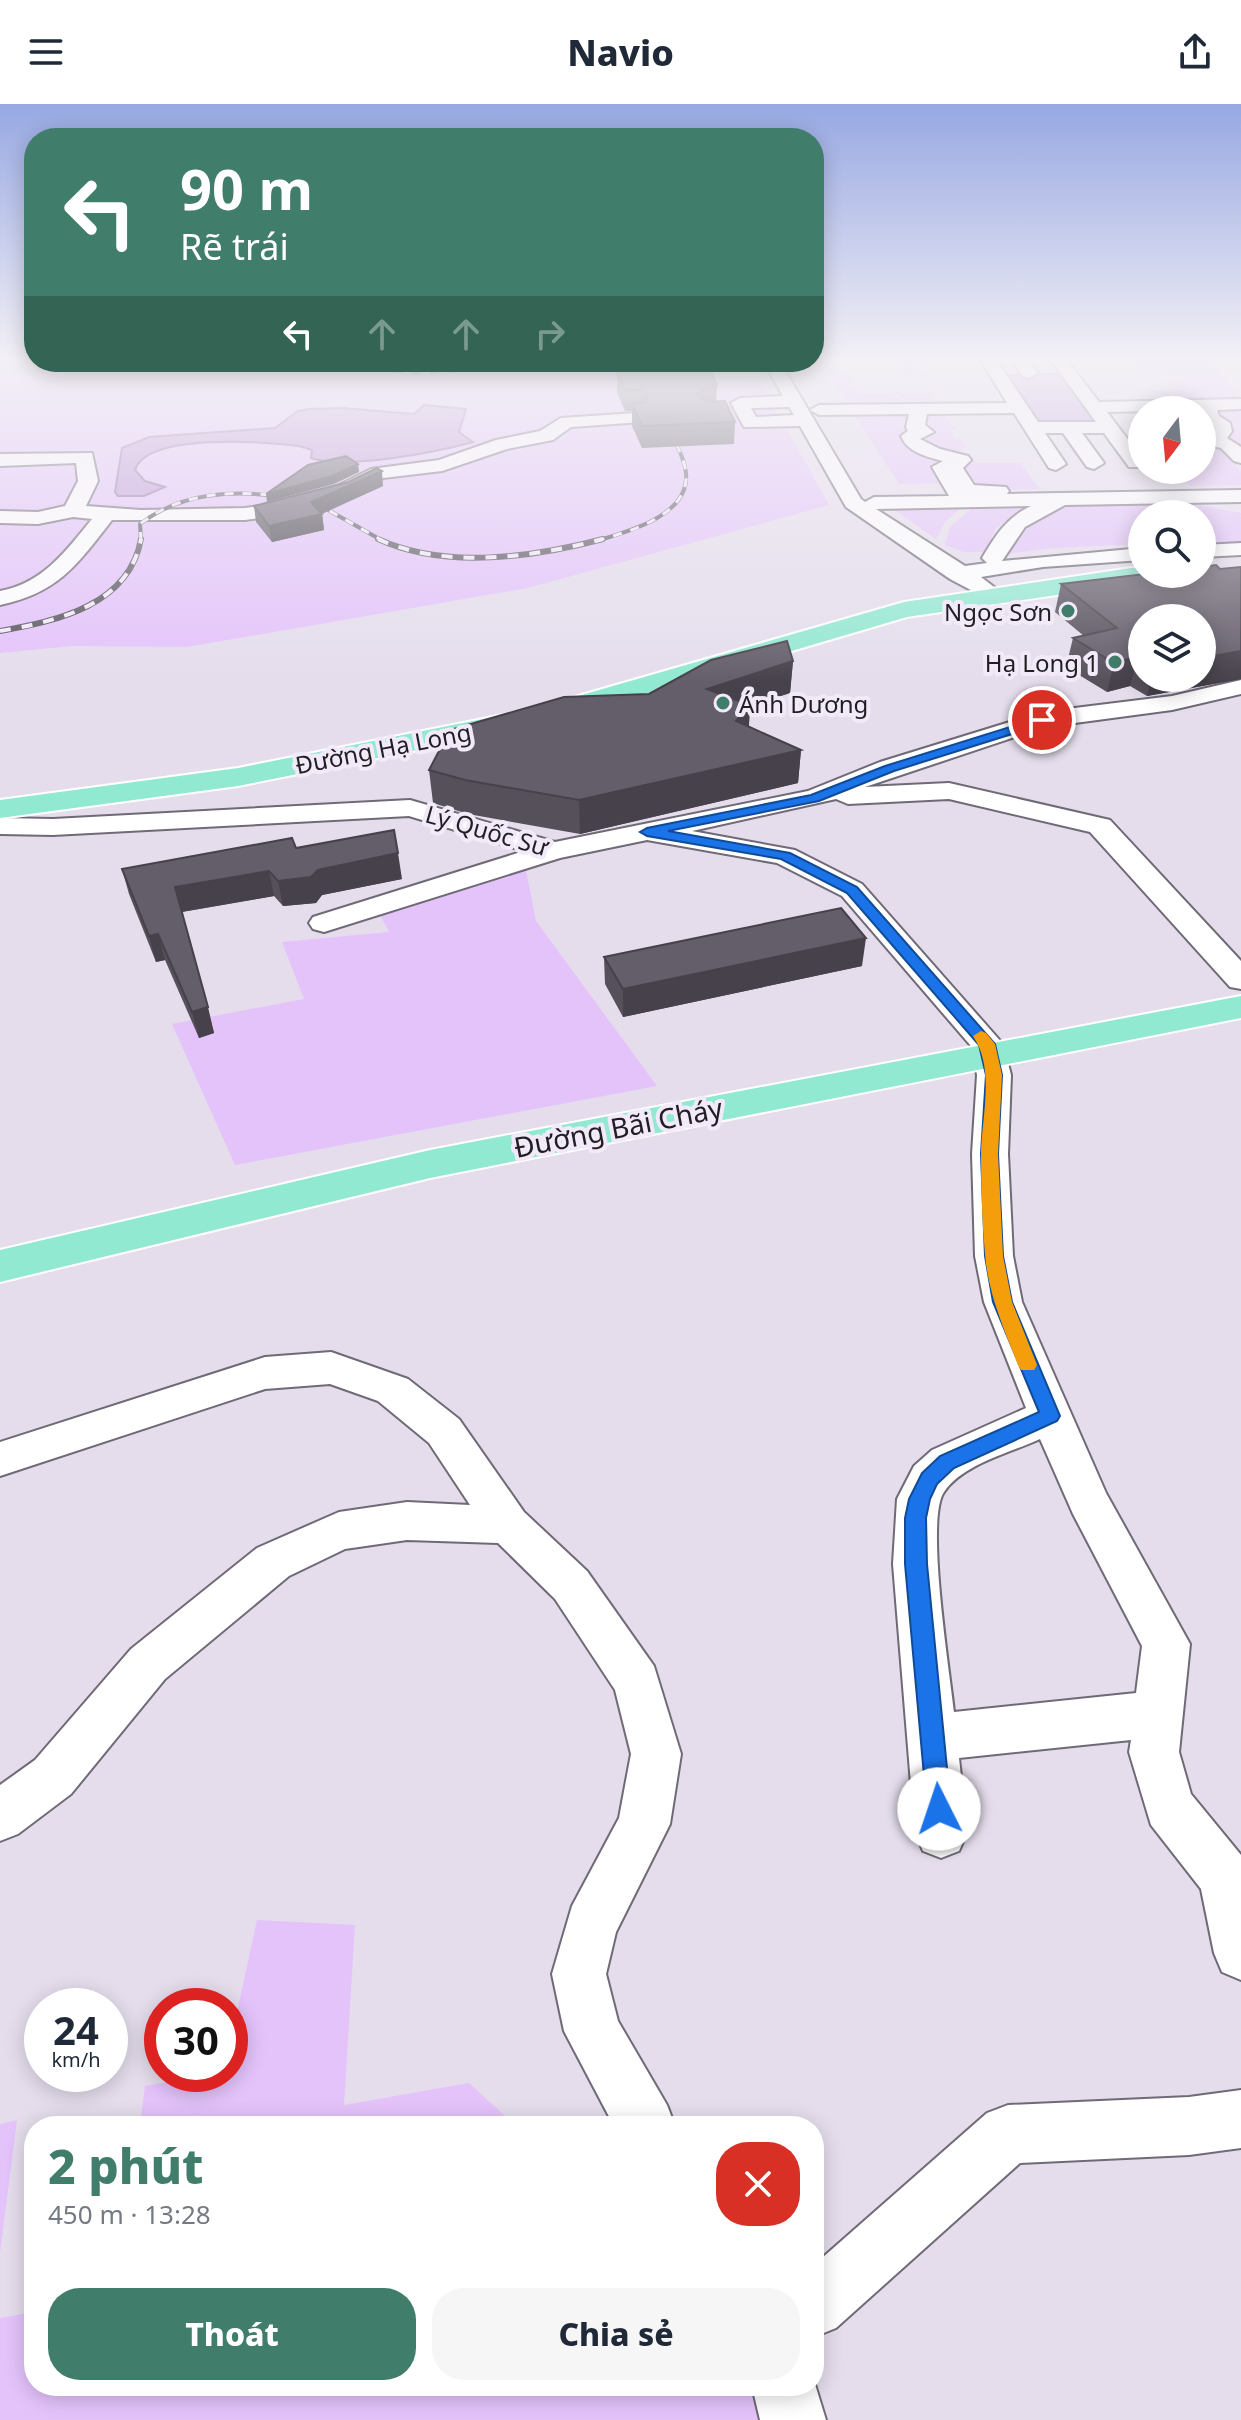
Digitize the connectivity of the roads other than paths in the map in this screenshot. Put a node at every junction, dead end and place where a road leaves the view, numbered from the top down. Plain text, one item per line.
1 (86, 467) edge
2 (425, 467) edge
3 (837, 467) edge
4 (943, 467) edge
5 (1241, 485) edge
6 (1096, 492) junction
7 (1142, 492) junction
8 (1201, 492) junction
9 (1030, 495) junction
10 (1241, 496) edge
11 (1173, 497) junction
12 (1067, 499) junction
13 (874, 503) dead end
14 (1241, 509) edge
15 (73, 511) junction
16 (108, 512) junction
17 (0, 517) edge
18 (1241, 549) edge
19 (1216, 550) edge
20 (1128, 555) edge
21 (993, 558) dead end
22 (1241, 572) edge
23 (1216, 573) edge
24 (958, 574) junction
25 (1128, 576) edge
26 (995, 596) junction
27 (0, 598) edge
28 (1241, 687) edge
29 (815, 798) junction
30 (0, 809) edge
31 (0, 826) edge
32 (647, 832) junction
33 (554, 851) junction
34 (324, 923) dead end
35 (1241, 980) edge
36 (1241, 1007) edge
37 (989, 1055) junction
38 (0, 1266) edge
39 (1050, 1416) junction
40 (0, 1459) edge
41 (508, 1525) junction
42 (1159, 1714) junction
43 (933, 1737) junction
44 (0, 1816) edge
45 (941, 1833) dead end
46 (1241, 1953) edge
47 (640, 2116) edge
48 (1241, 2119) edge
49 (824, 2297) edge
50 (787, 2396) edge
51 (793, 2420) edge

1 - 15 street
2 - 16 street
3 - 24 street
4 - 9 street
5 - 8 street
6 - 7 street
6 - 9 street
6 - 12 street
7 - 8 street
7 - 11 street
8 - 10 street
8 - 11 street
9 - 12 street
9 - 13 street
11 - 14 street
12 - 21 street
15 - 16 street
15 - 17 street
16 - 27 street
18 - 19 street
20 - 24 street
22 - 23 main road
24 - 26 street
25 - 26 main road, Đường Hạ Long
26 - 30 main road, Đường Hạ Long
28 - 29 street, Lý Quốc Sư
29 - 32 street, Lý Quốc Sư
29 - 35 street
31 - 33 street, Lý Quốc Sư
32 - 33 street, Lý Quốc Sư
32 - 37 street
33 - 34 street
36 - 37 main road, Đường Bãi Cháy
37 - 38 main road, Đường Bãi Cháy
37 - 39 street
39 - 42 street
39 - 43 street
40 - 41 street
41 - 44 street
41 - 47 street
42 - 43 street
42 - 46 street
43 - 45 street
48 - 49 street
50 - 51 street

